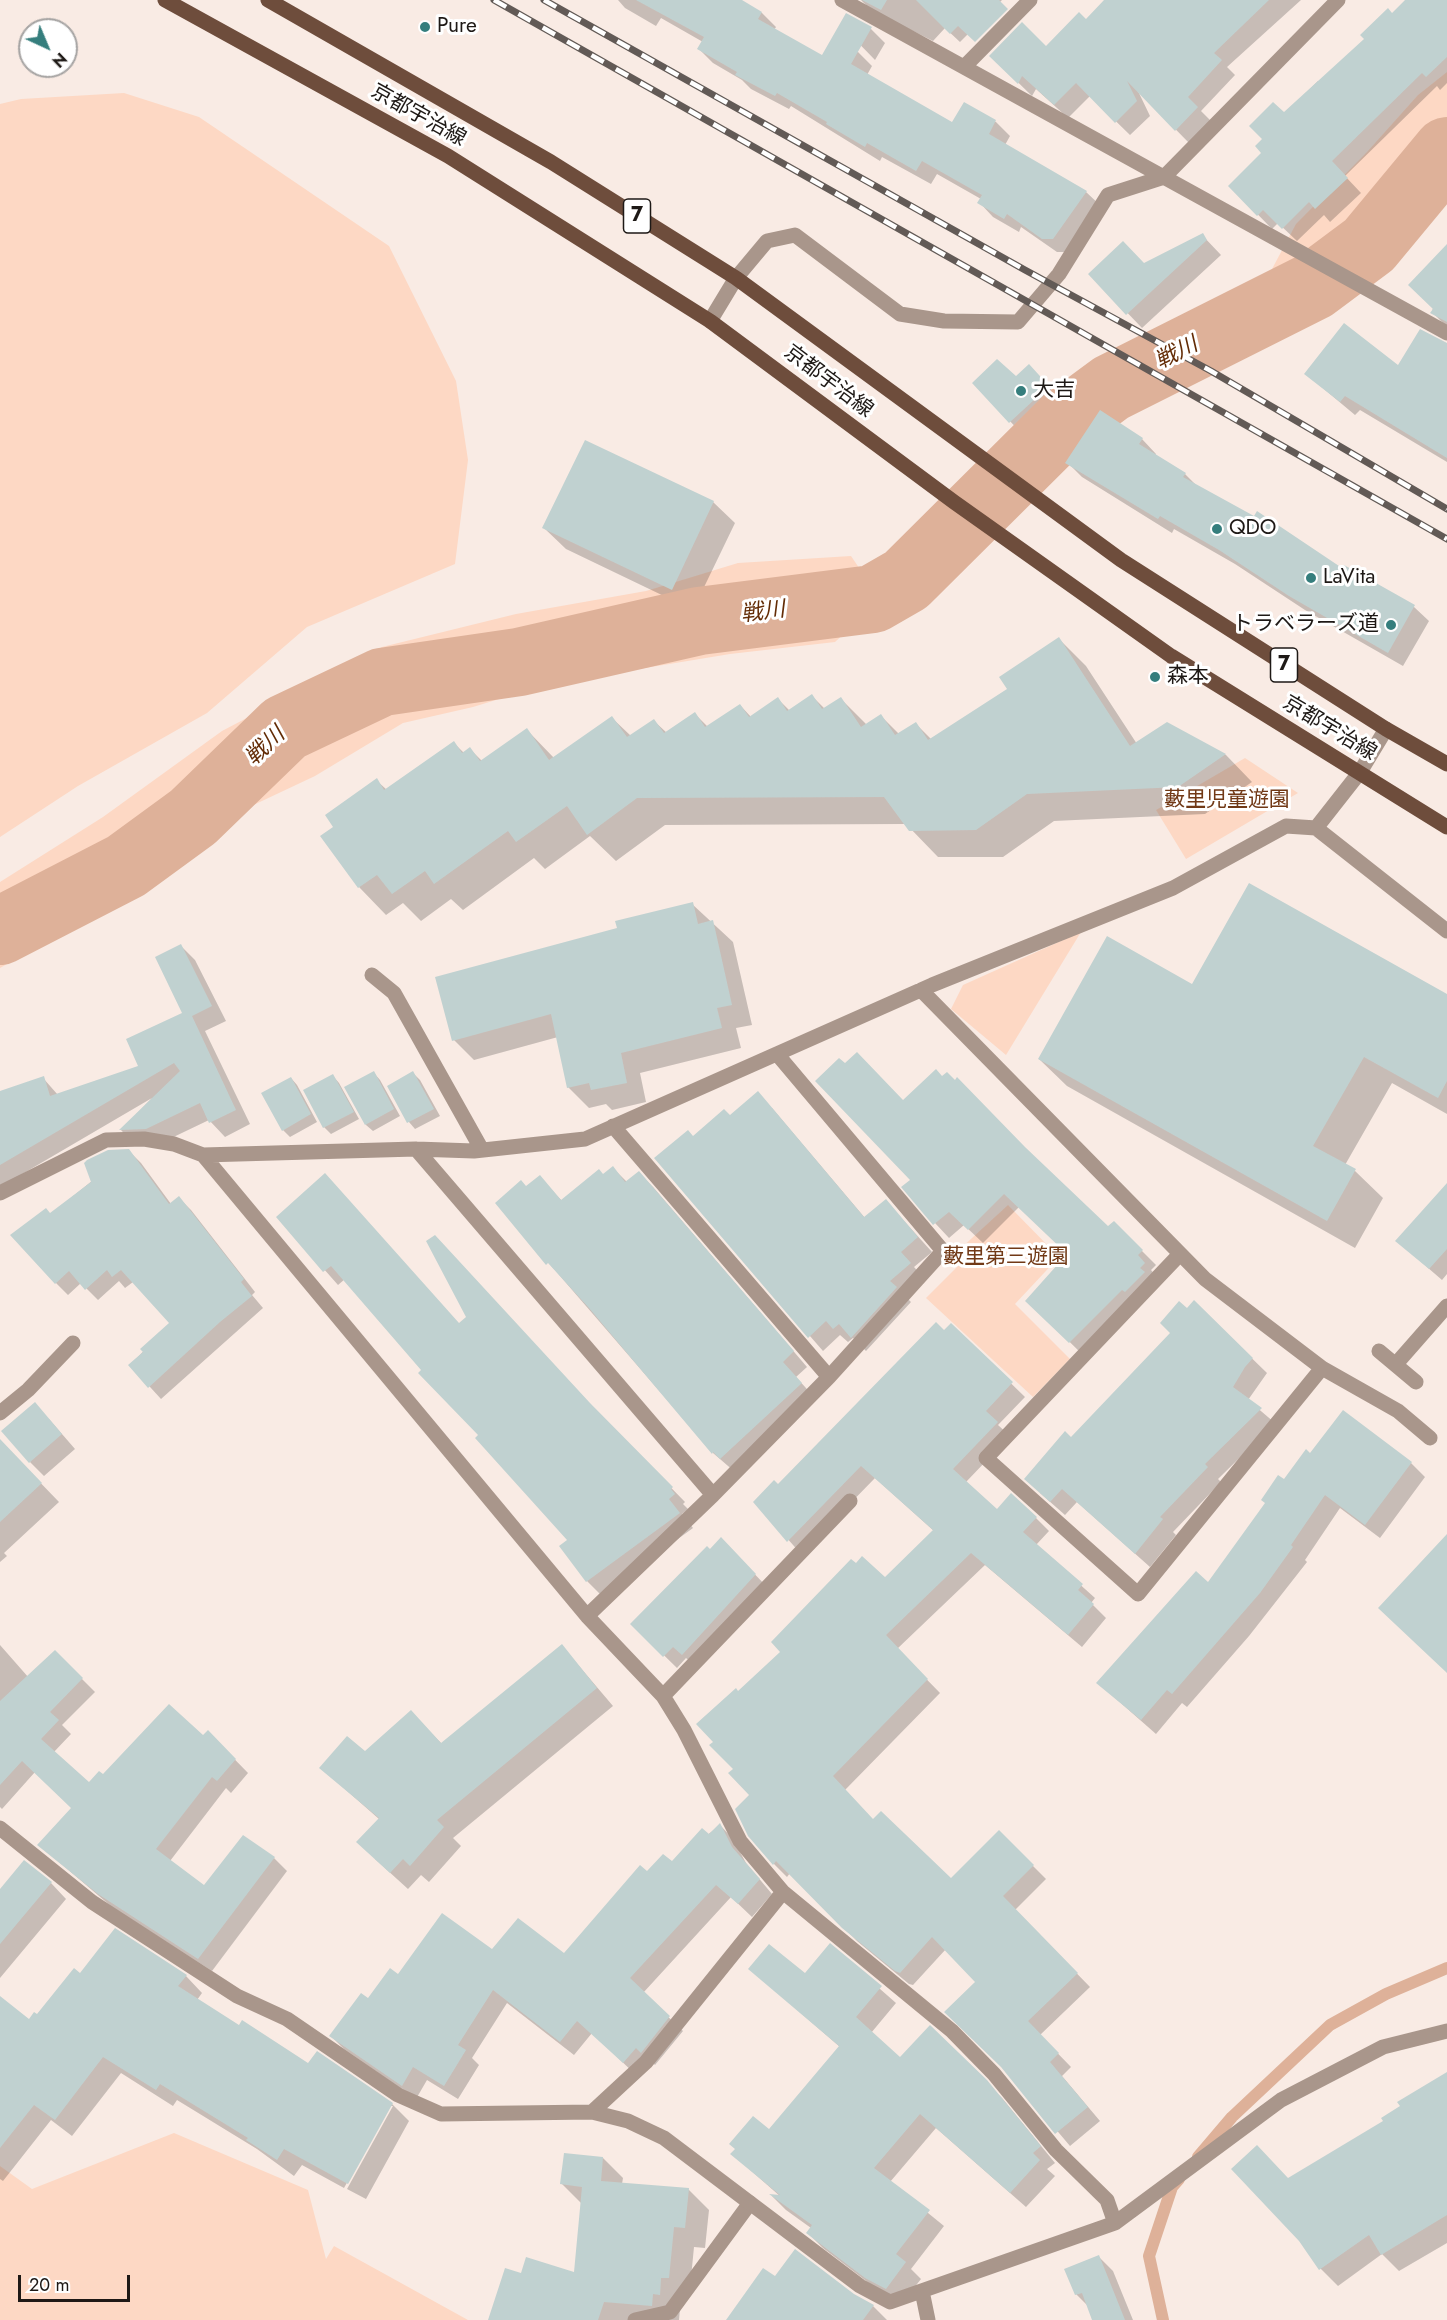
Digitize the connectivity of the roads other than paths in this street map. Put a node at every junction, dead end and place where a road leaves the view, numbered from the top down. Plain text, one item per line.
1 (165, 0) edge
2 (268, 0) edge
3 (842, 0) edge
4 (1030, 0) edge
5 (1338, 0) edge
6 (964, 67) junction
7 (1164, 177) junction
8 (736, 278) junction
9 (710, 321) junction
10 (1447, 333) edge
11 (1386, 729) junction
12 (1447, 764) edge
13 (1360, 772) junction
14 (1447, 827) edge
15 (1317, 828) junction
16 (1447, 931) edge
17 (372, 975) dead end
18 (921, 990) junction
19 (777, 1054) junction
20 (613, 1126) junction
21 (416, 1149) junction
22 (482, 1150) junction
23 (203, 1155) junction
24 (0, 1193) edge
25 (1180, 1254) junction
26 (1447, 1306) edge
27 (73, 1343) dead end
28 (1379, 1351) dead end
29 (1395, 1364) junction
30 (1322, 1368) junction
31 (829, 1377) junction
32 (1416, 1382) dead end
33 (0, 1413) edge
34 (1430, 1438) dead end
35 (713, 1496) junction
36 (850, 1501) dead end
37 (587, 1616) junction
38 (663, 1696) junction
39 (0, 1828) edge
40 (783, 1892) junction
41 (1447, 2031) edge
42 (592, 2112) junction
43 (750, 2203) junction
44 (1115, 2223) junction
45 (922, 2291) junction
46 (635, 2320) edge
47 (928, 2320) edge

1 - 9 main road, 京都宇治線 / 7
2 - 8 main road, 京都宇治線 / 7
3 - 6 street
4 - 6 street
5 - 7 street
6 - 7 street
7 - 8 street
7 - 10 street
8 - 9 street
8 - 11 main road, 京都宇治線 / 7
9 - 13 main road, 京都宇治線 / 7
11 - 12 main road, 京都宇治線 / 7
11 - 13 street
13 - 14 main road, 京都宇治線 / 7
13 - 15 street
15 - 16 street
15 - 18 street
17 - 22 street
18 - 19 street
18 - 25 street
19 - 20 street
19 - 31 street
20 - 22 street
20 - 31 street
21 - 22 street
21 - 23 street
21 - 35 street
23 - 24 street
23 - 37 street
25 - 30 street
25 - 30 street
26 - 29 street
27 - 33 street
28 - 29 street
29 - 32 street
30 - 34 street
31 - 35 street
35 - 37 street
36 - 38 street
37 - 38 street
38 - 40 street
39 - 42 street
40 - 42 street
40 - 44 street
41 - 44 street
42 - 43 street
43 - 45 street
43 - 46 street
44 - 45 street
45 - 47 street

